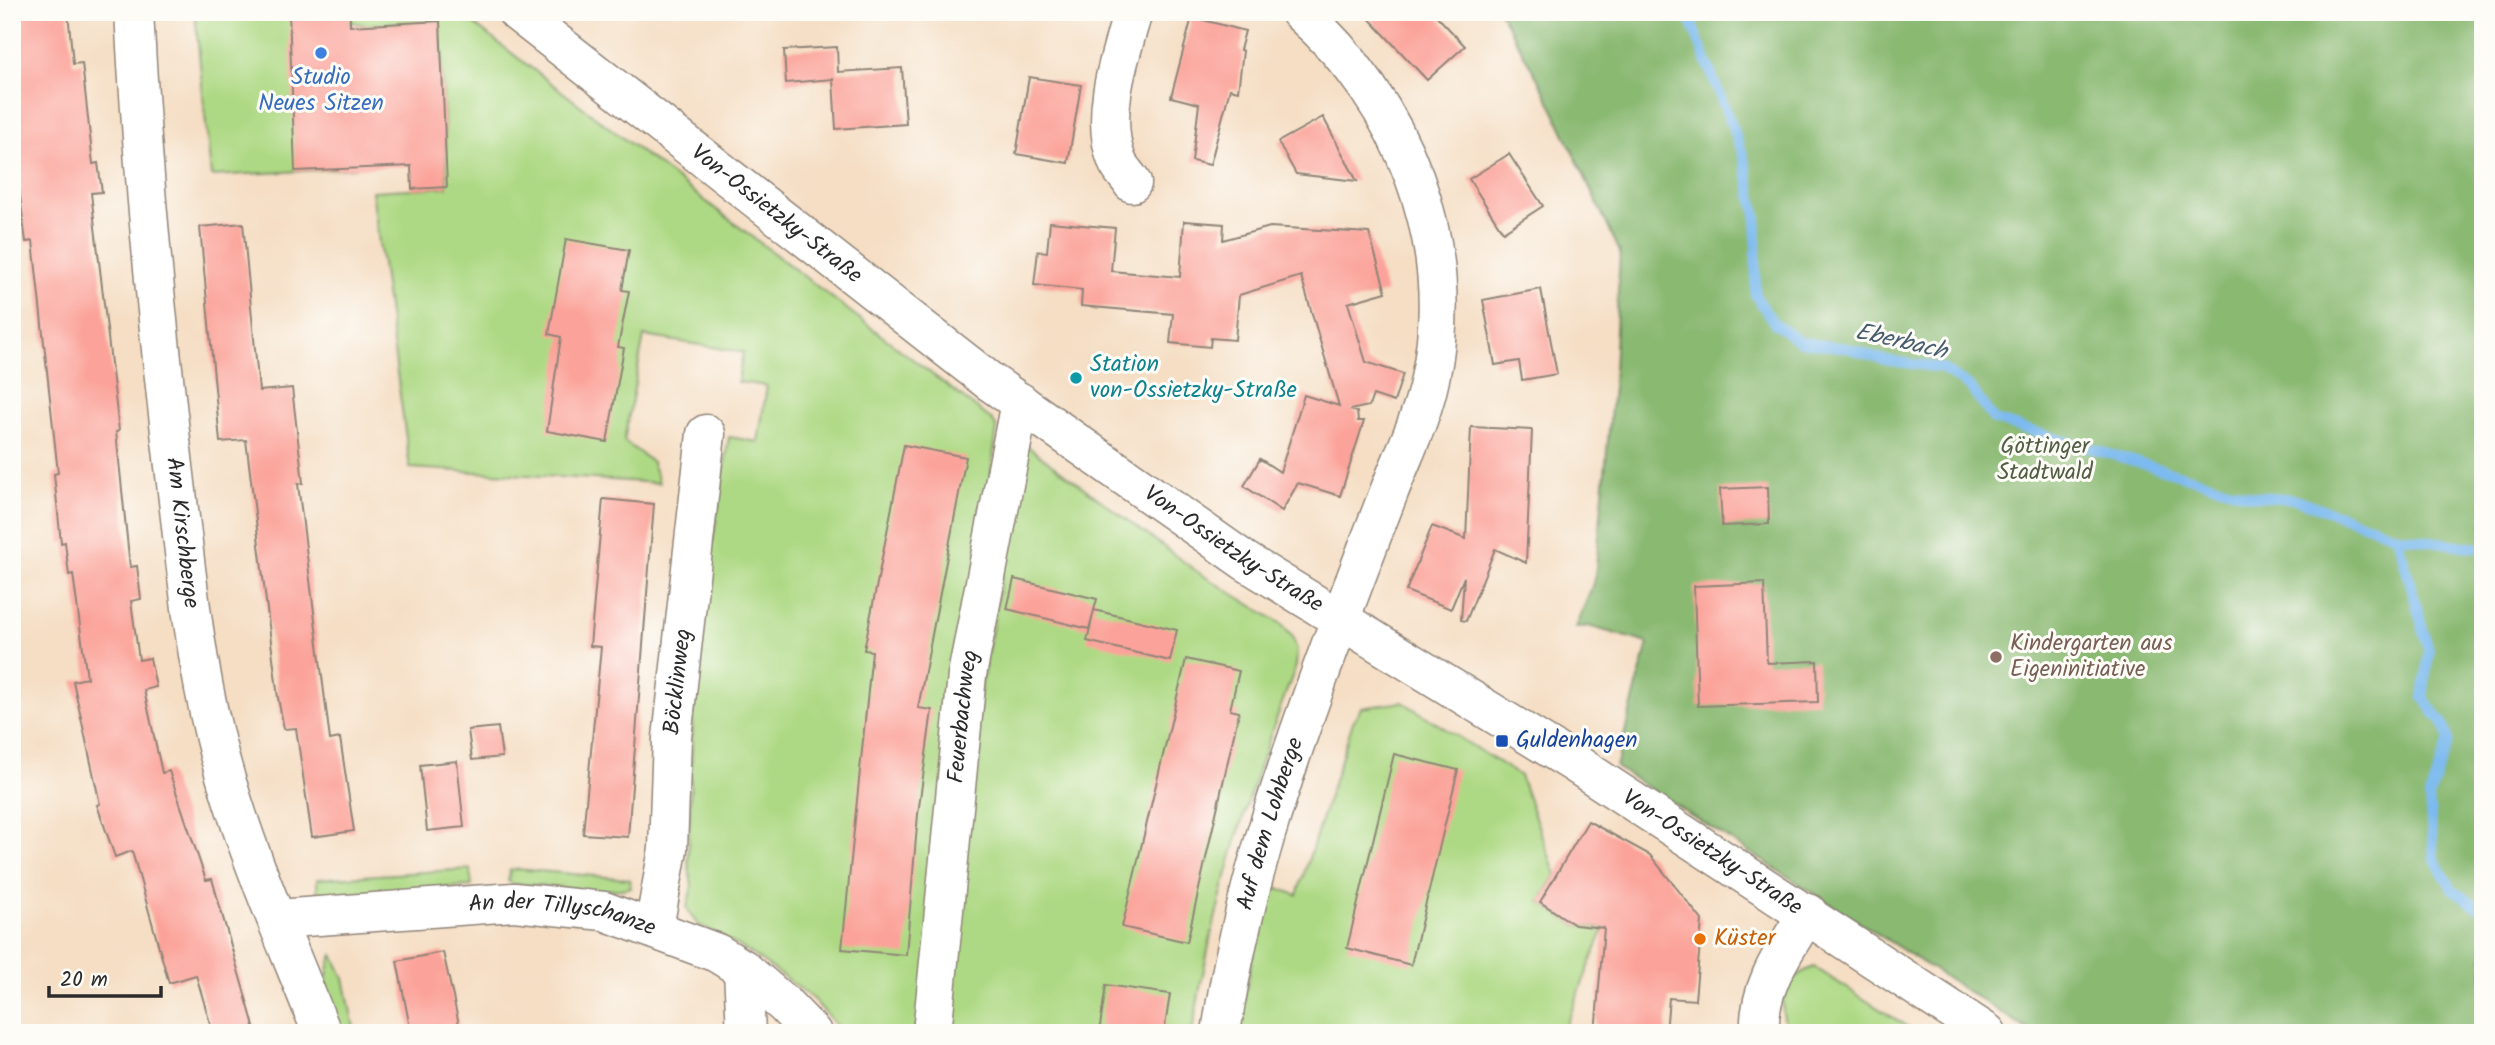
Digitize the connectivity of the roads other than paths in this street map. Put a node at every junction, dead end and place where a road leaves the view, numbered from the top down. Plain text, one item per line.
1 (134, 12) edge
2 (517, 12) edge
3 (1133, 12) edge
4 (1300, 12) edge
5 (1132, 183) dead end
6 (1020, 402) junction
7 (706, 434) dead end
8 (1340, 620) junction
9 (1808, 913) junction
10 (277, 919) junction
11 (654, 928) junction
12 (743, 969) junction
13 (322, 1033) edge
14 (746, 1033) edge
15 (812, 1033) edge
16 (932, 1033) edge
17 (1221, 1033) edge
18 (1760, 1033) edge
19 (1987, 1033) edge

1 - 10 street, Am Kirschberge
2 - 6 street, Von-Ossietzky-Straße
3 - 5 street
4 - 8 street
6 - 8 street, Von-Ossietzky-Straße
6 - 16 street, Feuerbachweg
7 - 11 street, Böcklinweg
8 - 9 street, Von-Ossietzky-Straße
8 - 17 street, Auf dem Lohberge
9 - 18 street
9 - 19 street, Von-Ossietzky-Straße
10 - 11 street, An der Tillyschanze
10 - 13 street, Am Kirschberge
11 - 12 street, An der Tillyschanze
12 - 14 street
12 - 15 street, An der Tillyschanze

